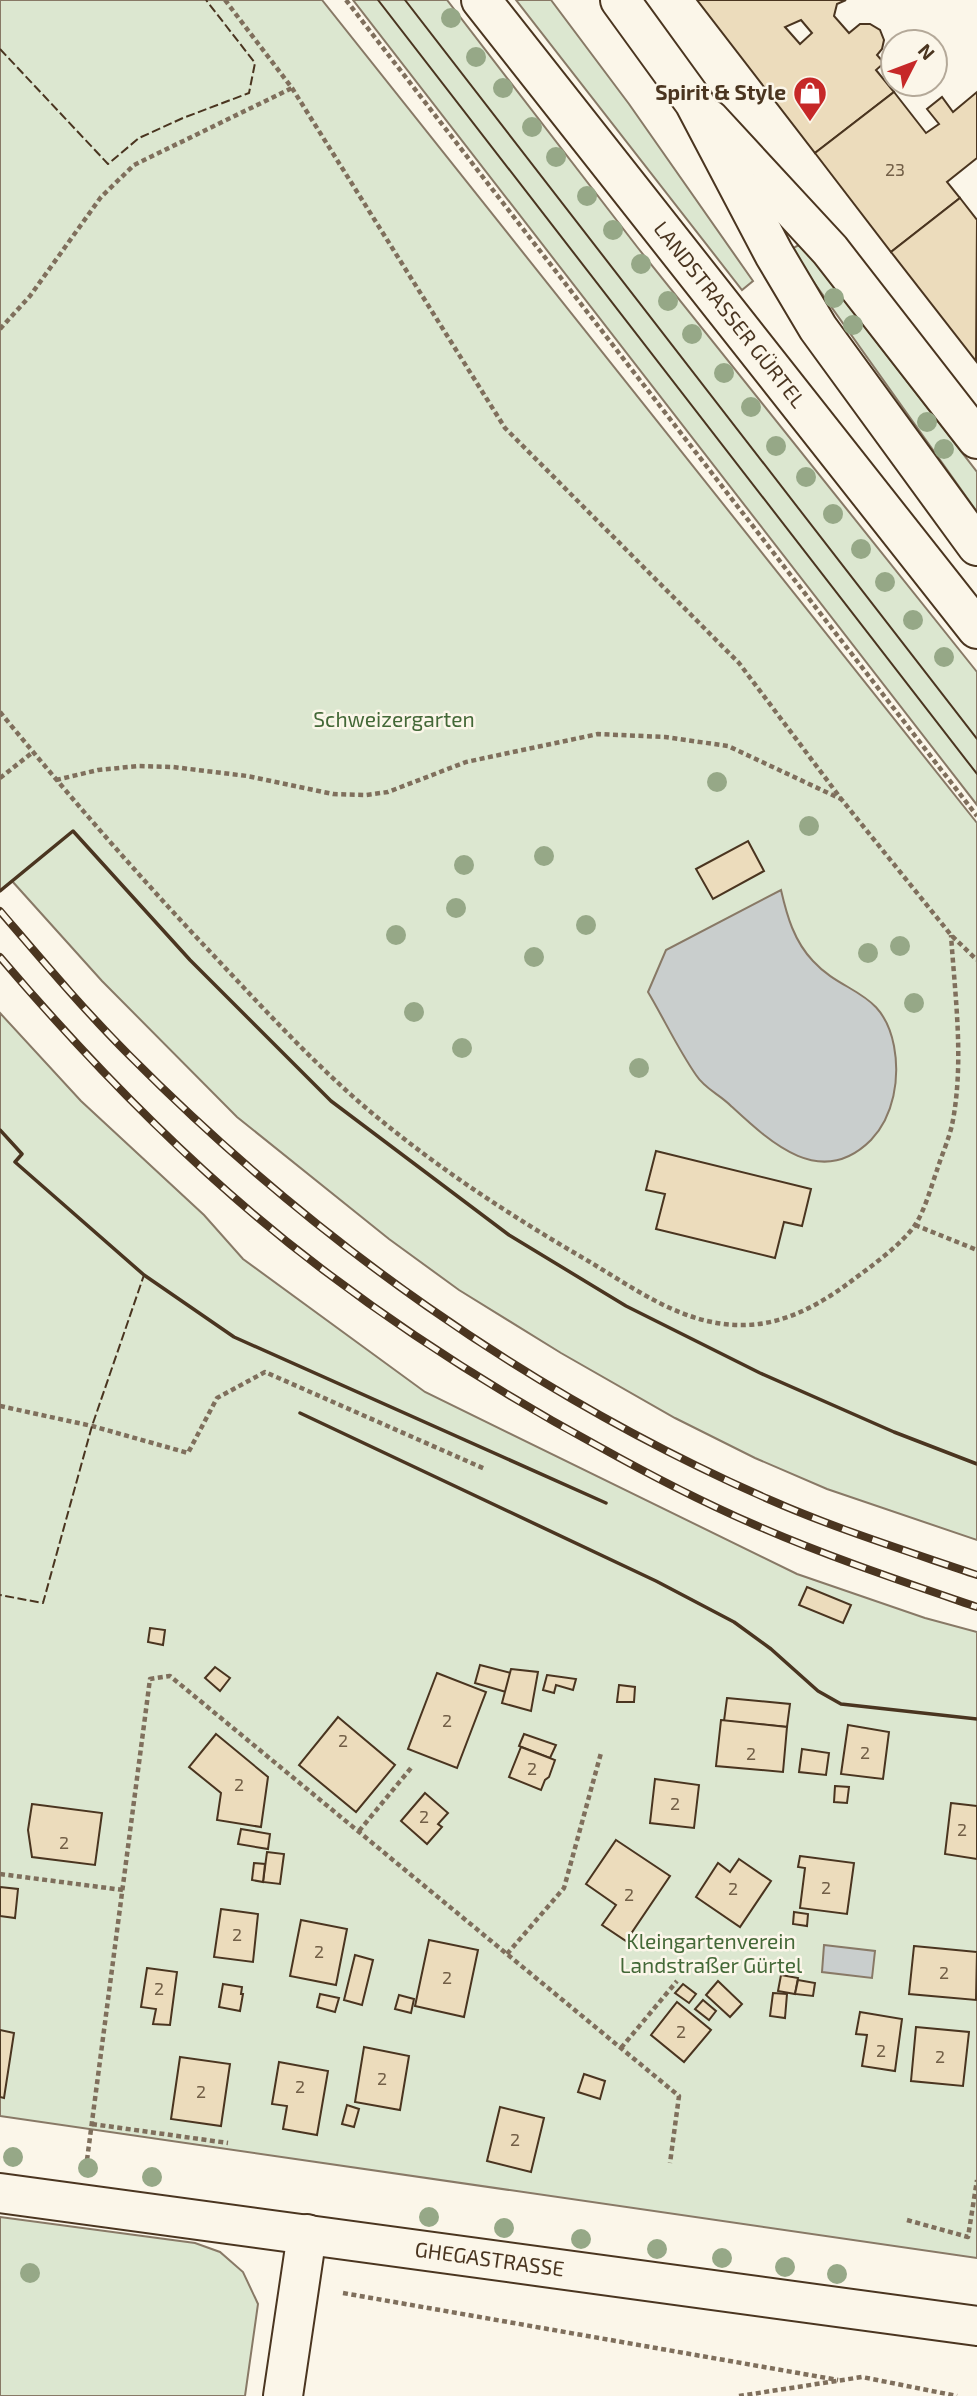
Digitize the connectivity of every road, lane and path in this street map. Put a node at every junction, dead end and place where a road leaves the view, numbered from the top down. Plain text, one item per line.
1 (225, 0) edge
2 (346, 0) edge
3 (481, 0) edge
4 (620, 0) edge
5 (292, 88) junction
6 (694, 102) junction
7 (0, 329) edge
8 (977, 439) edge
9 (977, 546) edge
10 (977, 629) edge
11 (0, 712) edge
12 (33, 752) junction
13 (0, 778) edge
14 (56, 780) junction
15 (842, 800) junction
16 (977, 816) edge
17 (951, 935) junction
18 (977, 960) edge
19 (915, 1226) junction
20 (977, 1250) edge
21 (0, 1406) edge
22 (485, 1469) dead end
23 (601, 1753) dead end
24 (411, 1768) dead end
25 (359, 1831) junction
26 (0, 1874) edge
27 (123, 1890) junction
28 (507, 1954) junction
29 (677, 1981) dead end
30 (621, 2049) junction
31 (92, 2124) junction
32 (229, 2143) dead end
33 (670, 2163) dead end
34 (977, 2180) edge
35 (0, 2193) edge
36 (82, 2203) junction
37 (907, 2220) dead end
38 (307, 2234) junction
39 (299, 2283) junction
40 (977, 2326) edge
41 (838, 2380) junction
42 (283, 2396) edge
43 (739, 2396) edge
44 (957, 2396) edge

1 - 5 path
2 - 16 path
3 - 10 street, LANDSTRASSER GÜRTEL
4 - 6 street
5 - 7 path
5 - 15 path
6 - 8 street
6 - 9 street
11 - 12 path
12 - 13 path
12 - 14 path
14 - 15 path
14 - 19 path
15 - 17 path
17 - 18 path
17 - 19 path
19 - 20 path
21 - 22 path
23 - 28 path
24 - 25 path
25 - 27 path
25 - 28 path
26 - 27 path
27 - 31 path
28 - 30 path
29 - 30 path
30 - 33 path
31 - 32 path
31 - 36 path
34 - 37 path
35 - 36 street, GHEGASTRASSE
36 - 38 street, GHEGASTRASSE
38 - 39 street
38 - 40 street, GHEGASTRASSE
39 - 41 path
39 - 42 street
41 - 43 path
41 - 44 path

